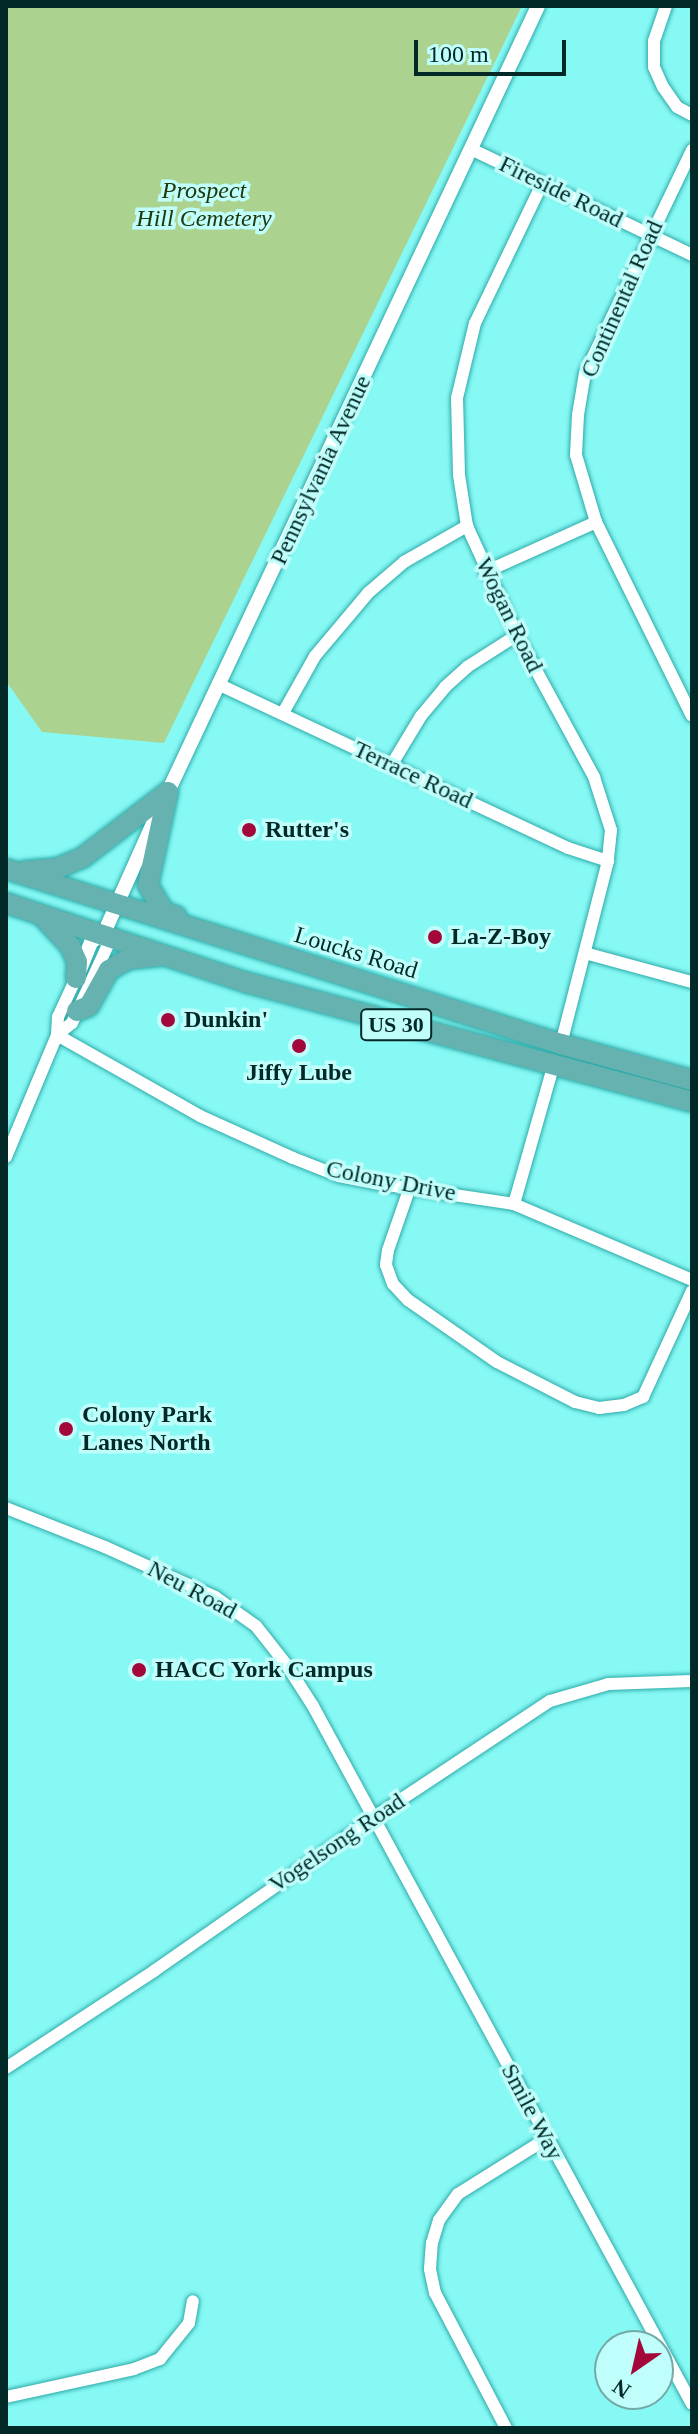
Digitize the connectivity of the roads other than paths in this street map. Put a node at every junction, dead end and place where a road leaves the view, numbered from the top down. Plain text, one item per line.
1 (538, 6) edge
2 (666, 6) edge
3 (692, 115) edge
4 (473, 150) junction
5 (692, 150) edge
6 (542, 184) junction
7 (649, 235) junction
8 (692, 255) edge
9 (596, 522) junction
10 (467, 526) junction
11 (485, 572) junction
12 (517, 635) junction
13 (220, 685) junction
14 (686, 689) edge
15 (283, 713) junction
16 (692, 716) edge
17 (392, 764) junction
18 (168, 792) junction
19 (608, 861) junction
20 (10, 871) edge
21 (6, 903) edge
22 (118, 903) junction
23 (39, 913) junction
24 (104, 933) junction
25 (220, 937) junction
26 (585, 953) junction
27 (166, 956) junction
28 (76, 978) junction
29 (692, 982) edge
30 (77, 1011) junction
31 (57, 1035) junction
32 (558, 1054) junction
33 (692, 1080) edge
34 (692, 1102) edge
35 (6, 1157) edge
36 (410, 1187) junction
37 (514, 1204) junction
38 (692, 1280) edge
39 (692, 1291) edge
40 (6, 1508) edge
41 (692, 1681) edge
42 (373, 1818) junction
43 (6, 2068) edge
44 (546, 2139) junction
45 (193, 2301) dead end
46 (6, 2397) edge
47 (692, 2404) edge
48 (506, 2428) edge

1 - 4 street, Pennsylvania Avenue
2 - 3 street
4 - 6 street, Fireside Road
4 - 13 street, Pennsylvania Avenue
5 - 7 street, Continental Road
6 - 7 street, Fireside Road
6 - 10 street, Wogan Road
7 - 8 street, Fireside Road
7 - 9 street, Continental Road
9 - 11 street
9 - 14 street, Continental Road
10 - 11 street, Wogan Road
10 - 15 street
11 - 12 street, Wogan Road
12 - 17 street
12 - 19 street, Wogan Road
13 - 15 street, Terrace Road
13 - 18 street, Pennsylvania Avenue
14 - 16 street, Continental Road
15 - 17 street, Terrace Road
17 - 19 street, Terrace Road
18 - 20 highway
18 - 22 street, Pennsylvania Avenue
18 - 25 highway
19 - 26 street, Wogan Road
20 - 22 highway, Loucks Road / US 30
21 - 23 highway, Loucks Road / US 30
22 - 24 street, Pennsylvania Avenue
22 - 25 highway, Loucks Road / US 30
23 - 24 highway, Loucks Road / US 30
23 - 28 highway
24 - 27 highway, Loucks Road / US 30
24 - 28 street, Pennsylvania Avenue
24 - 30 street, Pennsylvania Avenue
25 - 32 highway, Loucks Road / US 30
26 - 29 street
26 - 32 street, Wogan Road
27 - 30 highway
27 - 32 highway, Loucks Road / US 30
28 - 31 street, Pennsylvania Avenue
30 - 31 street, Pennsylvania Avenue
31 - 35 street, Pennsylvania Avenue
31 - 36 street, Colony Drive
32 - 33 highway, Loucks Road / US 30
32 - 34 highway, Loucks Road / US 30
32 - 37 street, Wogan Road
36 - 37 street, Colony Drive
36 - 39 street
37 - 38 street, Colony Drive
40 - 42 street, Neu Road
41 - 42 street, Vogelsong Road
42 - 43 street, Vogelsong Road
42 - 44 street, Smile Way
44 - 47 street, Smile Way
44 - 48 street
45 - 46 street

